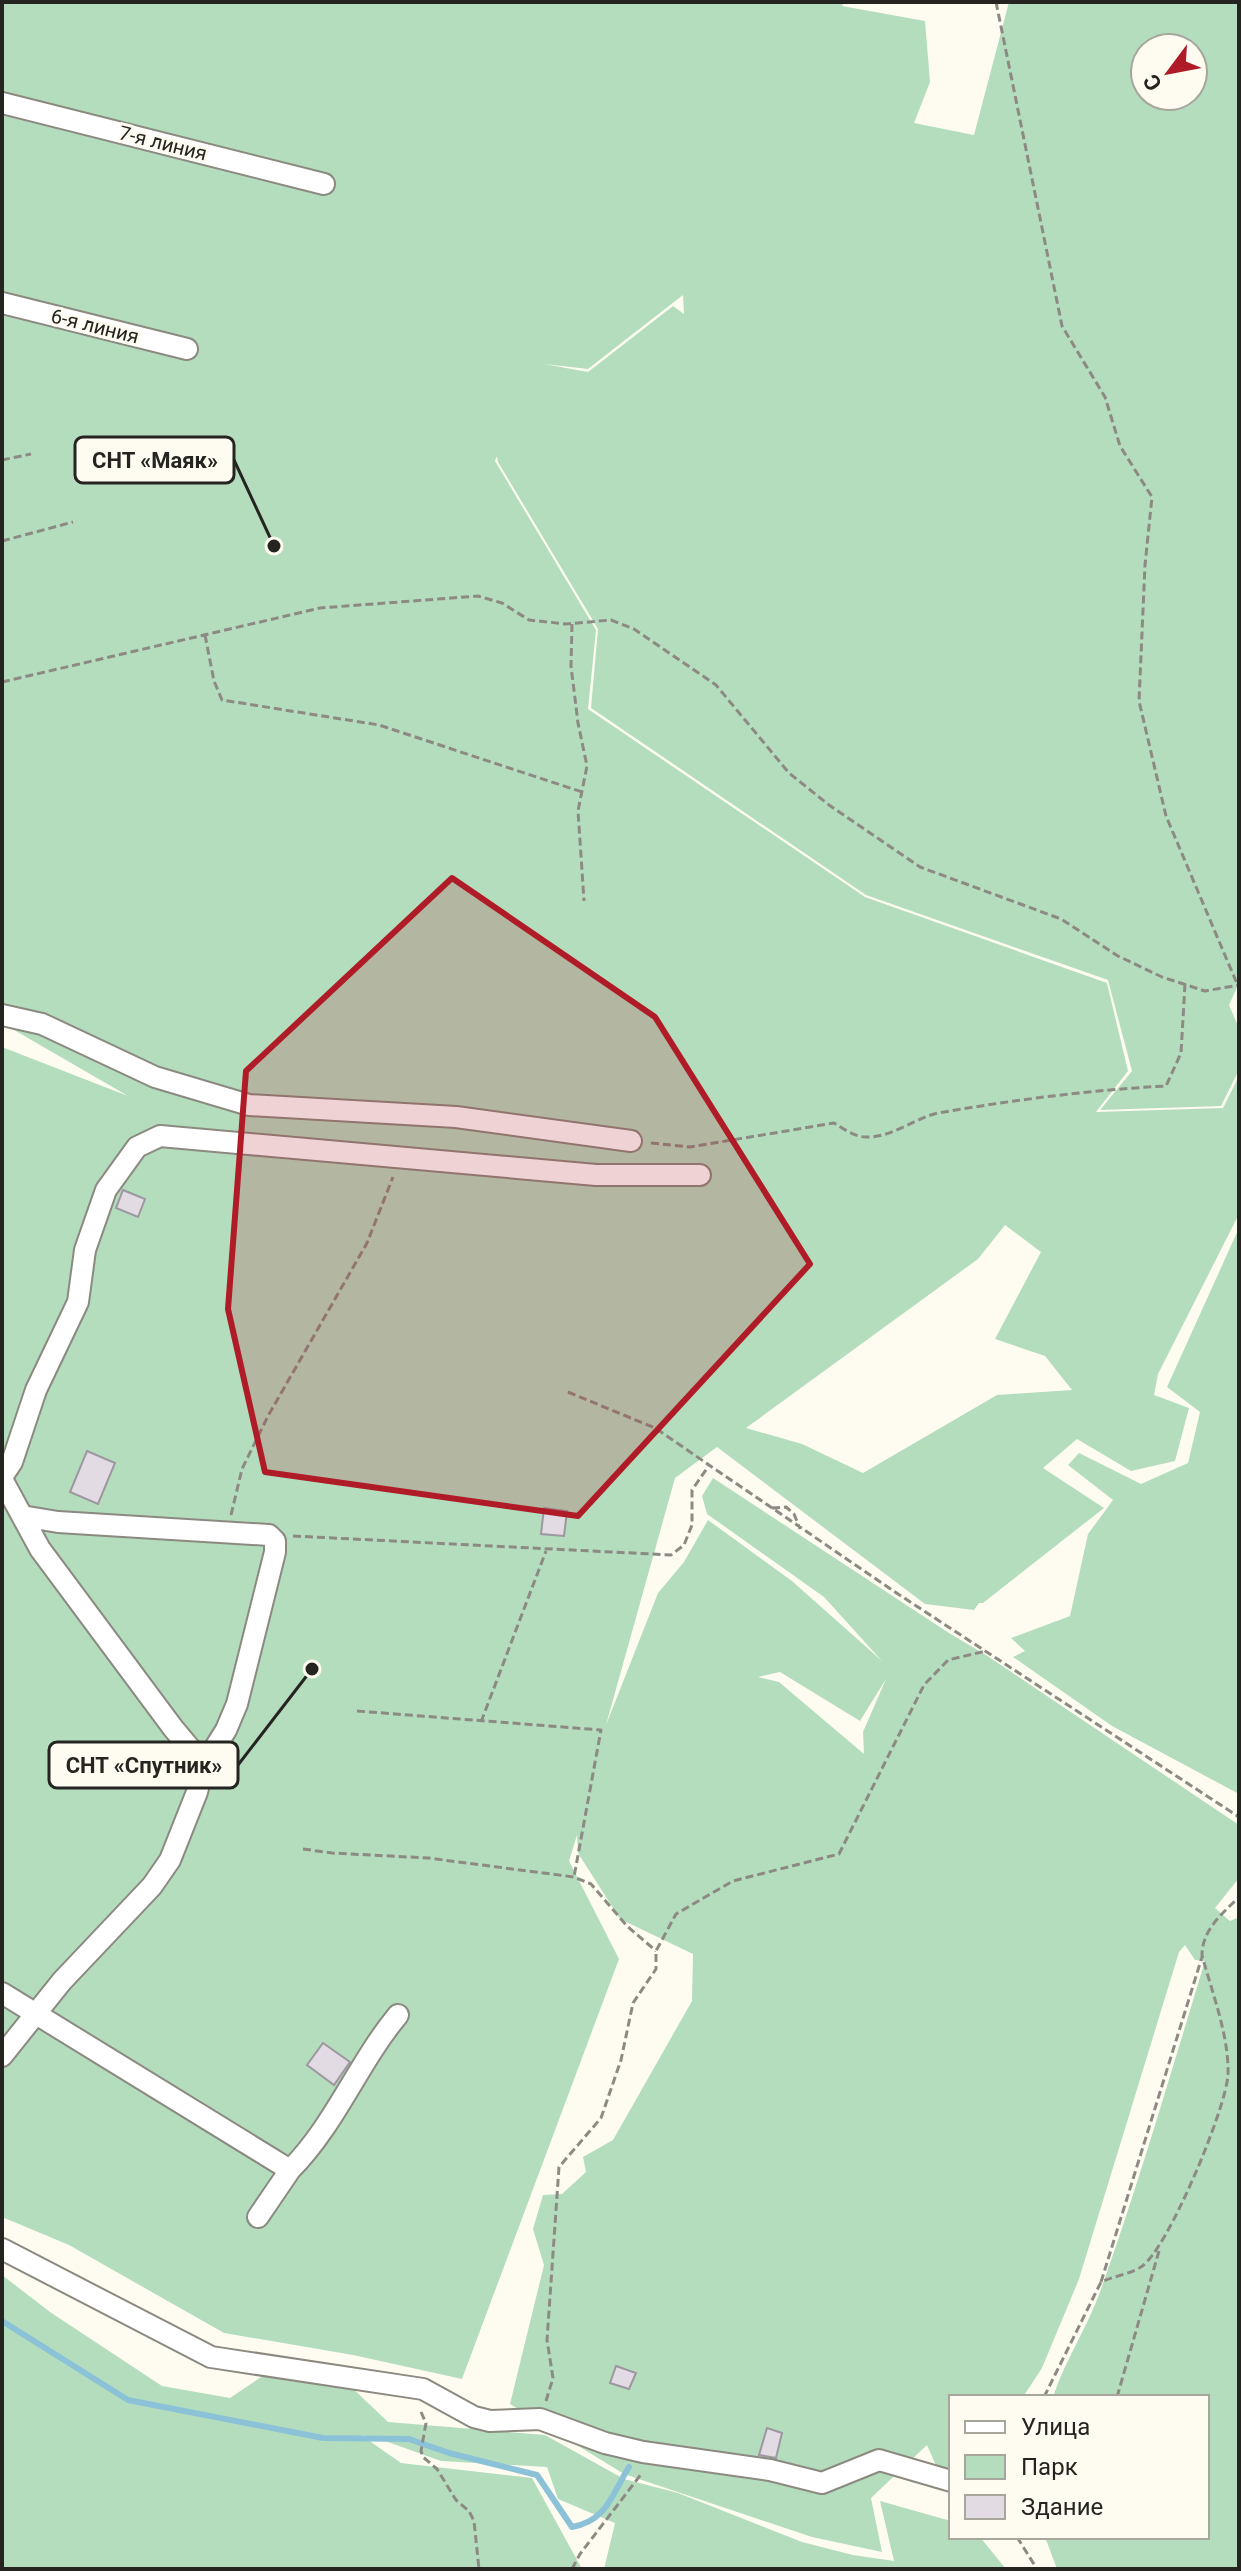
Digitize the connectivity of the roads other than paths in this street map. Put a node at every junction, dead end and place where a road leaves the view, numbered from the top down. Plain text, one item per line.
1 (2, 103) edge
2 (324, 184) dead end
3 (2, 303) edge
4 (187, 349) dead end
5 (2, 1015) edge
6 (631, 1141) road end
7 (700, 1175) dead end
8 (2, 1478) edge
9 (22, 1516) junction
10 (204, 1765) junction
11 (2, 1993) edge
12 (37, 2015) junction
13 (398, 2015) dead end
14 (2, 2056) edge
15 (290, 2170) junction
16 (258, 2217) dead end
17 (2, 2249) edge
18 (949, 2480) edge

1 - 2 street, 7-я линия
3 - 4 street, 6-я линия
5 - 6 street
7 - 8 street
8 - 9 street
9 - 10 street
9 - 10 street
10 - 12 street
11 - 12 street
12 - 14 street
12 - 15 street
13 - 15 street
15 - 16 street
17 - 18 street

